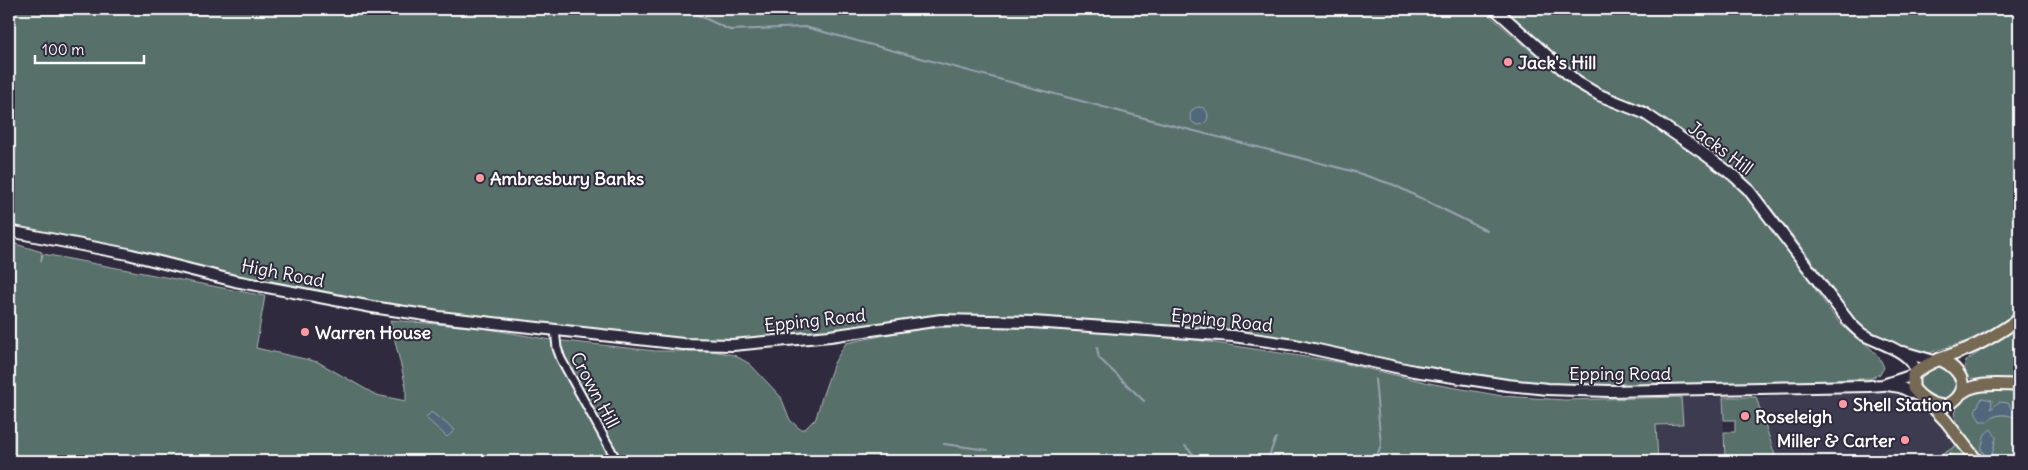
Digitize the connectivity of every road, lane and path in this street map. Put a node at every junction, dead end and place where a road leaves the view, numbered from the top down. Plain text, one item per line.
1 (1495, 9) edge
2 (9, 231) edge
3 (2019, 319) edge
4 (555, 330) junction
5 (1967, 349) junction
6 (1894, 350) junction
7 (1936, 360) junction
8 (1914, 374) junction
9 (1960, 375) junction
10 (1883, 385) junction
11 (1984, 385) junction
12 (2019, 385) edge
13 (1958, 397) junction
14 (1924, 399) junction
15 (1957, 434) junction
16 (617, 461) edge
17 (1977, 461) edge

1 - 6 main road, Jacks Hill
2 - 4 main road, High Road
3 - 5 main road
4 - 10 main road, Epping Road
4 - 16 street, Crown Hill
5 - 7 main road
5 - 9 main road
6 - 7 main road
6 - 8 main road
7 - 8 main road
7 - 9 main road
8 - 10 main road, Epping Road
8 - 14 main road
9 - 11 main road
9 - 13 main road
10 - 14 main road, Epping Road
11 - 12 main road
11 - 13 main road
13 - 14 main road
13 - 15 main road
14 - 15 main road
15 - 17 main road

